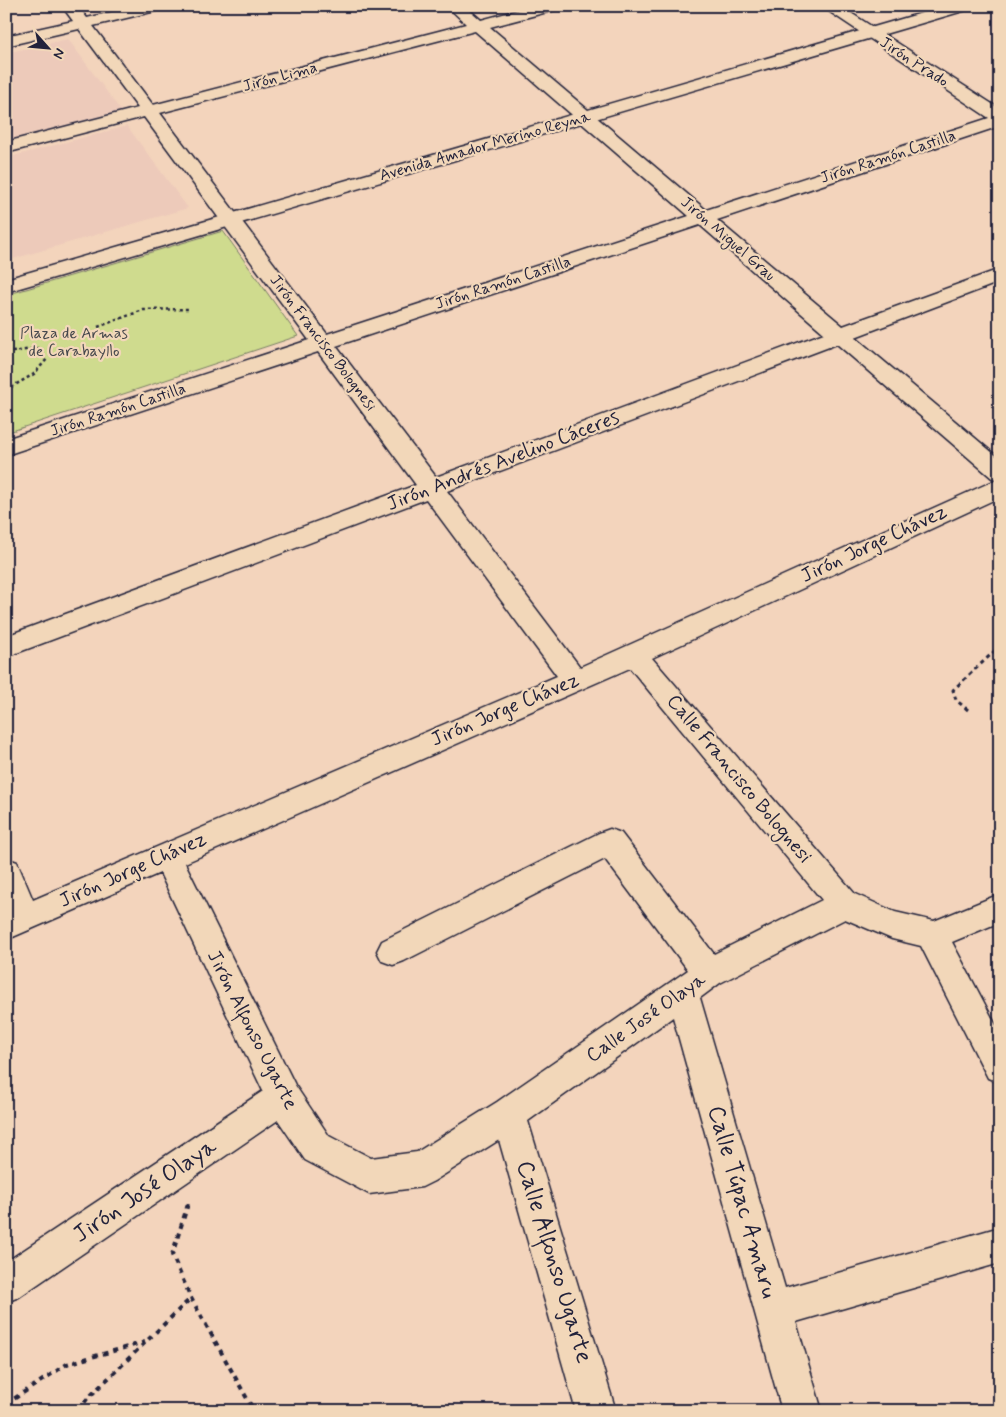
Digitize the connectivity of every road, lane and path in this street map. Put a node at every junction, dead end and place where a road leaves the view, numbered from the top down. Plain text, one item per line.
1 (70, 6) edge
2 (158, 6) edge
3 (455, 6) edge
4 (553, 6) edge
5 (829, 6) edge
6 (918, 6) edge
7 (964, 6) edge
8 (83, 24) junction
9 (478, 26) junction
10 (864, 29) junction
11 (6, 41) edge
12 (149, 111) junction
13 (579, 112) junction
14 (1000, 119) edge
15 (6, 148) edge
16 (226, 214) junction
17 (703, 218) junction
18 (6, 270) edge
19 (1000, 275) edge
20 (6, 286) edge
21 (188, 309) dead end
22 (98, 327) dead end
23 (840, 335) junction
24 (323, 342) junction
25 (39, 348) dead end
26 (6, 353) edge
27 (48, 358) dead end
28 (6, 390) edge
29 (6, 447) edge
30 (1000, 472) edge
31 (1000, 487) edge
32 (432, 488) junction
33 (1000, 646) edge
34 (6, 647) edge
35 (634, 655) junction
36 (575, 680) junction
37 (968, 710) dead end
38 (166, 855) junction
39 (6, 871) edge
40 (844, 904) junction
41 (1000, 908) edge
42 (15, 922) edge
43 (932, 936) junction
44 (393, 950) dead end
45 (696, 983) junction
46 (1000, 1067) edge
47 (283, 1097) junction
48 (509, 1114) junction
49 (205, 1150) junction
50 (369, 1176) joint
51 (1000, 1245) edge
52 (6, 1284) edge
53 (190, 1298) junction
54 (773, 1310) junction
55 (146, 1341) junction
56 (6, 1404) edge
57 (79, 1411) edge
58 (254, 1411) edge
59 (596, 1411) edge
60 (802, 1411) edge

1 - 8 street, Jirón Francisco Bolognesi
2 - 8 street
3 - 9 street, Jirón Miguel Grau
4 - 9 street, Jirón Lima
5 - 10 street, Jirón Prado
6 - 10 street, Avenida Amador Merino Reyna
7 - 10 street, Avenida Amador Merino Reyna
8 - 11 street
8 - 12 street, Jirón Francisco Bolognesi
9 - 12 street, Jirón Lima
9 - 13 street, Jirón Miguel Grau
10 - 13 street, Avenida Amador Merino Reyna
10 - 14 street, Jirón Prado
12 - 15 street, Jirón Lima
12 - 16 street, Jirón Francisco Bolognesi
13 - 16 street, Avenida Amador Merino Reyna
13 - 17 street, Jirón Miguel Grau
14 - 17 street, Jirón Ramón Castilla
16 - 18 street, Avenida Amador Merino Reyna
16 - 20 street, Avenida Amador Merino Reyna
16 - 24 street, Jirón Francisco Bolognesi
17 - 23 street, Jirón Miguel Grau
17 - 24 street, Jirón Ramón Castilla
19 - 23 street, Jirón Andrés Avelino Cáceres
21 - 22 path
23 - 30 street, Jirón Miguel Grau
23 - 32 street, Jirón Andrés Avelino Cáceres
24 - 29 street, Jirón Ramón Castilla
24 - 32 street, Jirón Francisco Bolognesi
25 - 26 path
27 - 28 path
31 - 35 street, Jirón Jorge Chávez
32 - 34 street, Jirón Andrés Avelino Cáceres
32 - 36 street, Jirón Francisco Bolognesi
33 - 37 path
35 - 36 street, Jirón Jorge Chávez
35 - 40 street, Calle Francisco Bolognesi
36 - 38 street, Jirón Jorge Chávez
38 - 42 street, Jirón Jorge Chávez
38 - 47 street, Jirón Alfonso Ugarte
39 - 42 street
40 - 43 street
40 - 45 street, Calle José Olaya
41 - 43 street
43 - 46 street
44 - 45 street
45 - 48 street, Calle José Olaya
45 - 54 street, Calle Túpac Amaru
47 - 49 street, Jirón José Olaya
47 - 50 street, Jirón Alfonso Ugarte
48 - 50 street, Calle José Olaya
48 - 59 street, Calle Alfonso Ugarte
49 - 52 street, Jirón José Olaya
49 - 53 path
51 - 54 street
53 - 55 path
53 - 58 path
54 - 60 street, Calle Túpac Amaru
55 - 56 path
55 - 57 path

